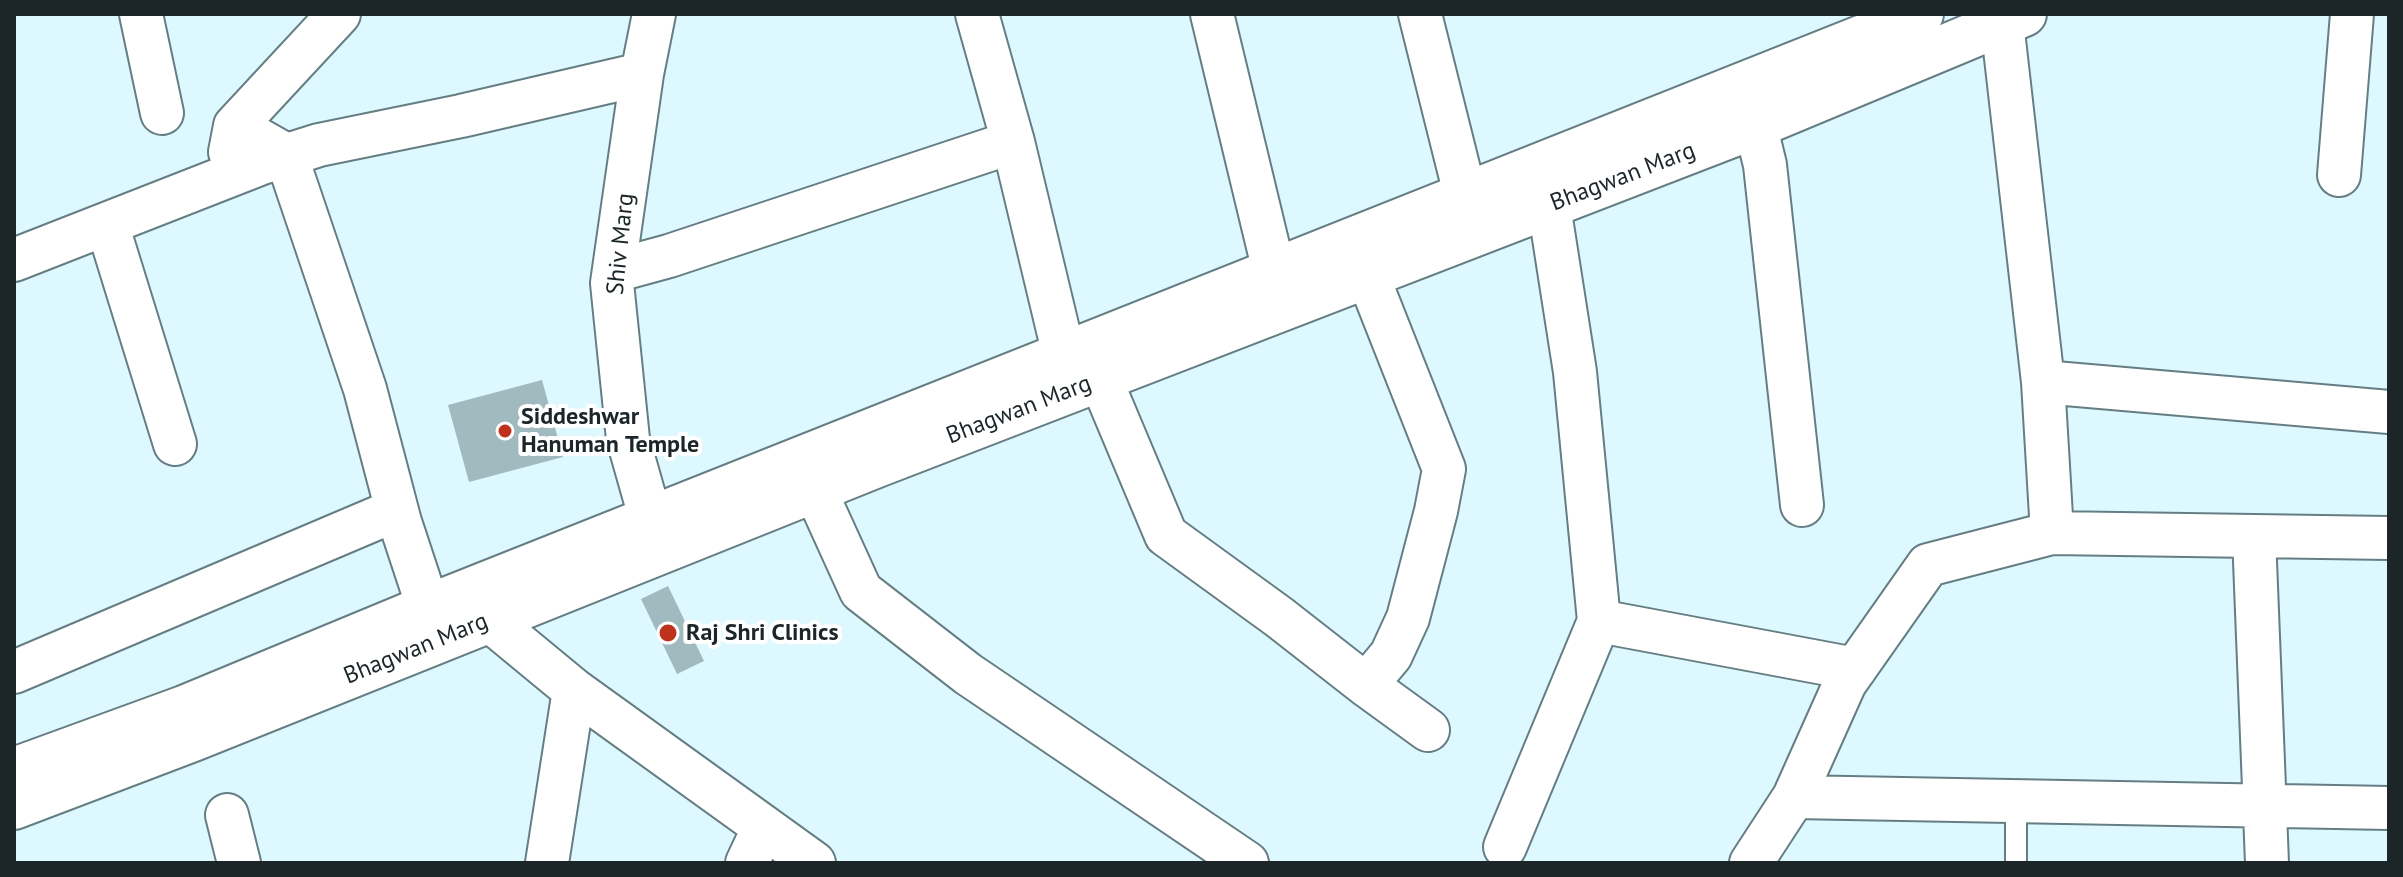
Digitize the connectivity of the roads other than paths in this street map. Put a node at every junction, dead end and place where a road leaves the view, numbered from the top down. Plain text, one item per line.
1 (141, 14) edge
2 (339, 14) edge
3 (977, 14) edge
4 (1212, 14) edge
5 (1420, 14) edge
6 (1921, 14) edge
7 (2352, 14) edge
8 (659, 16) edge
9 (2009, 17) edge
10 (642, 74) junction
11 (1744, 82) junction
12 (162, 113) dead end
13 (235, 126) junction
14 (1755, 126) junction
15 (1013, 142) junction
16 (286, 155) junction
17 (2339, 175) dead end
18 (226, 178) junction
19 (1549, 206) junction
20 (1470, 214) junction
21 (107, 224) junction
22 (14, 260) edge
23 (614, 271) junction
24 (1274, 271) junction
25 (1367, 274) junction
26 (1064, 355) junction
27 (1100, 378) junction
28 (2043, 382) junction
29 (2389, 412) edge
30 (175, 444) dead end
31 (815, 490) junction
32 (1802, 505) dead end
33 (396, 510) junction
34 (2052, 533) junction
35 (658, 535) junction
36 (2254, 536) junction
37 (2389, 538) edge
38 (428, 607) junction
39 (488, 619) junction
40 (1599, 621) junction
41 (1855, 669) junction
42 (14, 672) edge
43 (1366, 685) junction
44 (574, 690) junction
45 (188, 724) junction
46 (1428, 730) dead end
47 (14, 770) edge
48 (1794, 797) junction
49 (2016, 800) junction
50 (2265, 805) junction
51 (14, 807) edge
52 (2389, 808) edge
53 (227, 815) dead end
54 (755, 845) edge
55 (1505, 847) dead end
56 (239, 863) edge
57 (547, 863) edge
58 (814, 863) edge
59 (1247, 863) edge
60 (1751, 863) edge
61 (2016, 863) edge
62 (2267, 863) edge

1 - 12 street
2 - 13 street
3 - 15 street
4 - 24 street
5 - 20 street
6 - 11 street, Bhagwan Marg
7 - 17 street
8 - 10 street, Shiv Marg
9 - 14 street, Bhagwan Marg
9 - 28 street
10 - 16 street
10 - 23 street, Shiv Marg
11 - 14 street
11 - 20 street, Bhagwan Marg
13 - 16 street
13 - 18 street
14 - 19 street, Bhagwan Marg
14 - 32 street
15 - 23 street
15 - 26 street
16 - 18 street
16 - 33 street
18 - 21 street
19 - 20 street, Bhagwan Marg
19 - 40 street
20 - 24 street, Bhagwan Marg
20 - 25 street, Bhagwan Marg
21 - 22 street
21 - 30 street
23 - 35 street, Shiv Marg
24 - 26 street, Bhagwan Marg
25 - 27 street, Bhagwan Marg
25 - 43 street
26 - 35 street, Bhagwan Marg
27 - 31 street, Bhagwan Marg
27 - 43 street
28 - 29 street
28 - 34 street
31 - 35 street, Bhagwan Marg
31 - 59 street
33 - 38 street
33 - 42 street
34 - 36 street
34 - 41 street
35 - 38 street, Bhagwan Marg
35 - 39 street, Bhagwan Marg
36 - 37 street
36 - 50 street
38 - 45 street, Bhagwan Marg
39 - 44 street
39 - 45 street, Bhagwan Marg
40 - 41 street
40 - 55 street
41 - 48 street
43 - 46 street
44 - 54 street
44 - 57 street
45 - 47 street, Bhagwan Marg
45 - 51 street, Bhagwan Marg
48 - 49 street
48 - 60 street
49 - 50 street
49 - 61 lane
50 - 52 street
50 - 62 street
53 - 56 street
54 - 58 street

